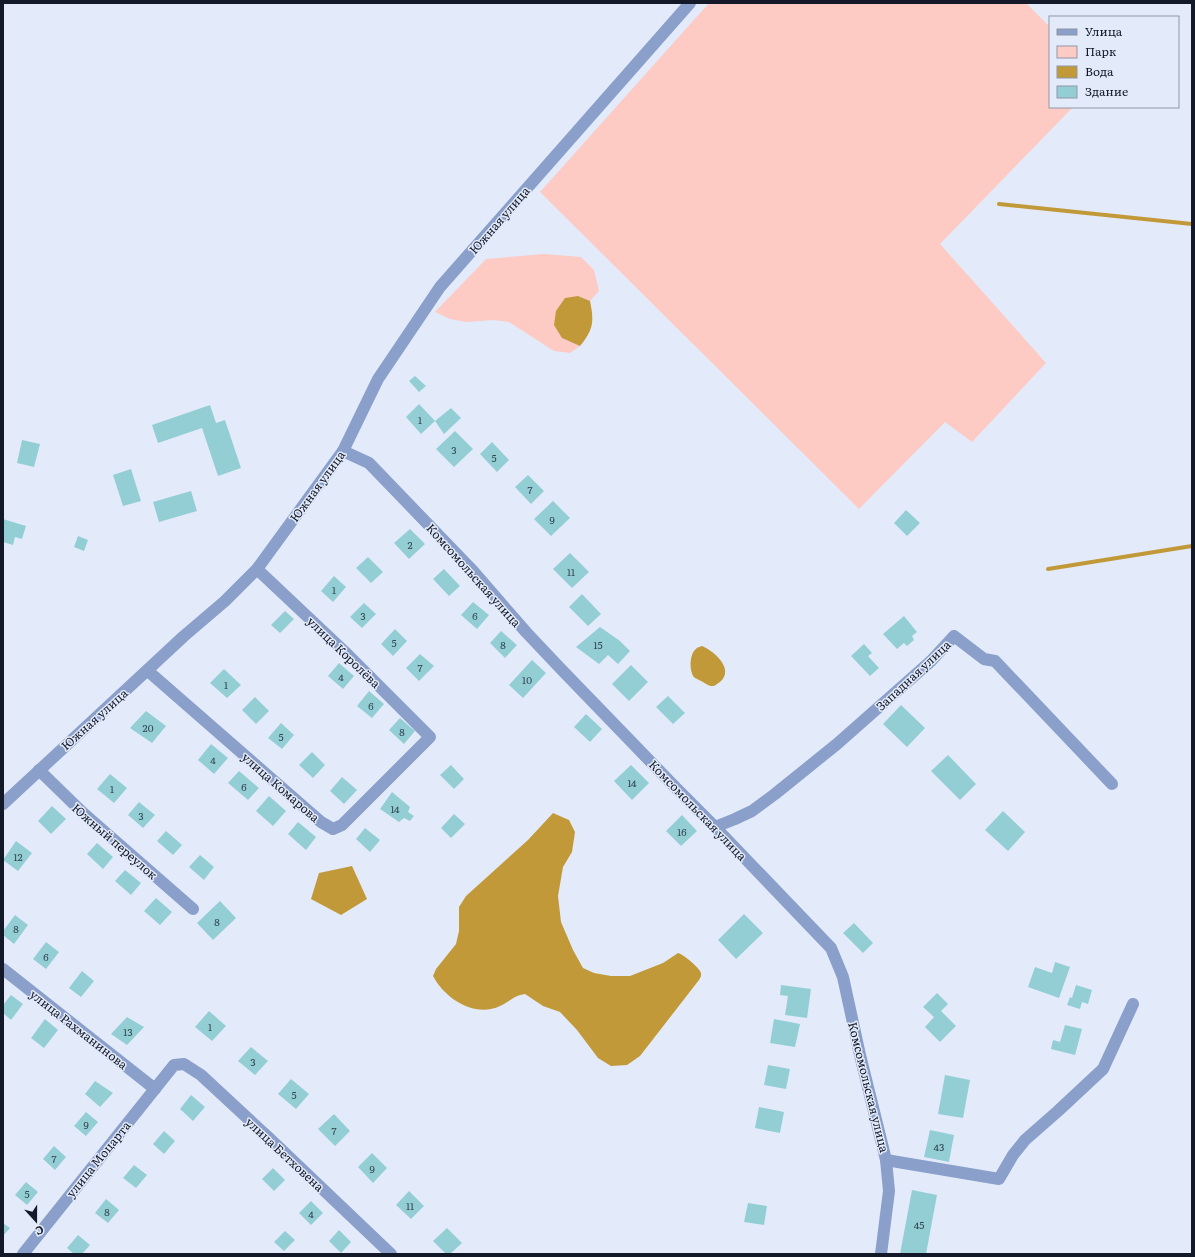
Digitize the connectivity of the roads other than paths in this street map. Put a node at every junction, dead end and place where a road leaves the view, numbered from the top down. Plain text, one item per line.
1 (690, 3) edge
2 (343, 451) junction
3 (257, 569) junction
4 (148, 672) junction
5 (430, 737) joint
6 (39, 770) junction
7 (1112, 784) dead end
8 (3, 804) edge
9 (715, 827) junction
10 (193, 909) dead end
11 (3, 969) edge
12 (1133, 1004) dead end
13 (174, 1065) joint
14 (155, 1089) junction
15 (886, 1160) junction
16 (23, 1254) edge
17 (390, 1254) edge
18 (881, 1254) edge

1 - 2 street, Южная улица
2 - 3 street, Южная улица
2 - 9 street, Комсомольская улица
3 - 4 street, Южная улица
3 - 5 street, улица Королёва
4 - 5 street, улица Комарова
4 - 6 street, Южная улица
6 - 8 street, Южная улица
6 - 10 street, Южный переулок
7 - 9 street, Западная улица
9 - 15 street, Комсомольская улица
11 - 14 street, улица Рахманинова
12 - 15 street
13 - 14 street, улица Моцарта
13 - 17 street, улица Бетховена
14 - 16 street, улица Моцарта
15 - 18 street, Комсомольская улица

